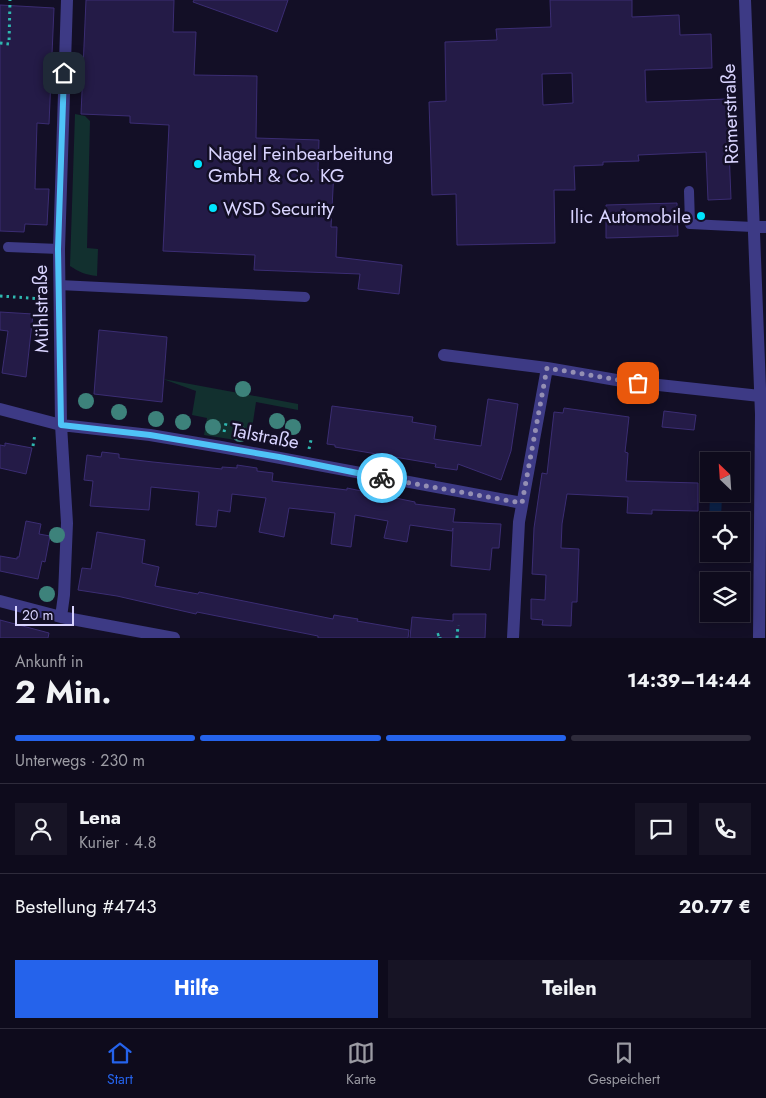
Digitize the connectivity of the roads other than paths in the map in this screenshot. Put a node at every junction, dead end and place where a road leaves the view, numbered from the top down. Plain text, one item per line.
1 (67, 0) edge
2 (744, 0) edge
3 (689, 191) dead end
4 (753, 227) junction
5 (766, 227) edge
6 (8, 247) dead end
7 (58, 249) junction
8 (58, 285) junction
9 (305, 298) dead end
10 (761, 312) edge
11 (444, 356) dead end
12 (547, 368) junction
13 (760, 396) junction
14 (0, 409) edge
15 (763, 414) edge
16 (61, 425) junction
17 (522, 503) junction
18 (0, 601) edge
19 (61, 617) junction
20 (174, 638) edge
21 (513, 638) edge
22 (759, 638) edge

1 - 7 street, Mühlstraße
2 - 4 street, Römerstraße
3 - 4 lane
4 - 5 street
4 - 10 street, Römerstraße
6 - 7 lane
7 - 8 street, Mühlstraße
8 - 9 lane
8 - 16 street, Mühlstraße
10 - 13 street, Römerstraße
11 - 12 street
12 - 13 street
12 - 17 street
13 - 15 street, Römerstraße
14 - 16 street, Talstraße
15 - 22 street, Römerstraße
16 - 17 street, Talstraße
16 - 19 street, Mühlstraße
17 - 21 street
18 - 19 street
19 - 20 street

